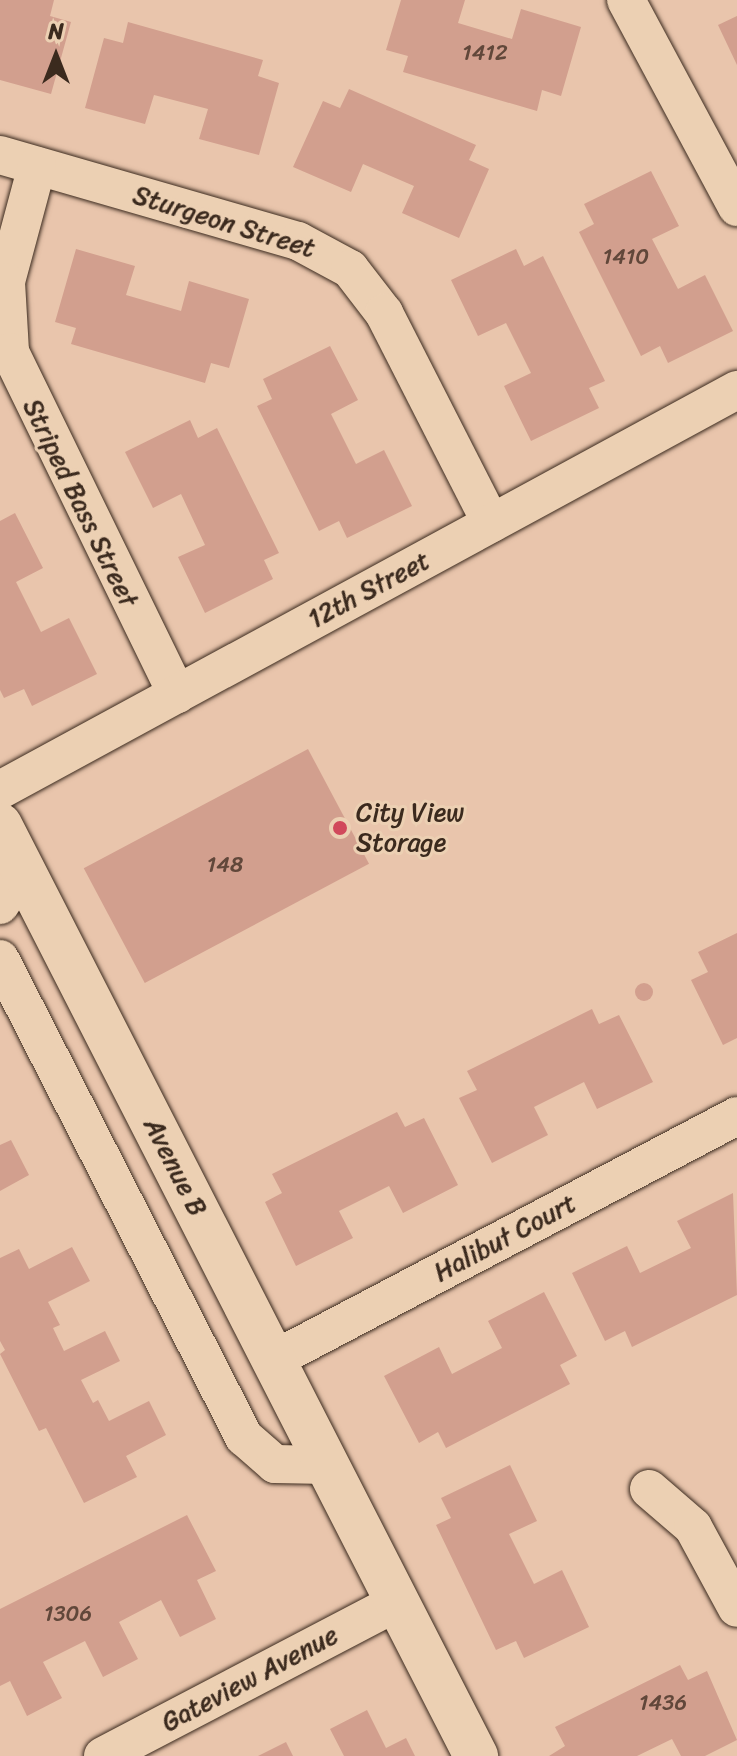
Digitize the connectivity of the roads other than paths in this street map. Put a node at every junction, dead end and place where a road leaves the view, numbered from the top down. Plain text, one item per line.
1 (626, 0) edge
2 (0, 155) edge
3 (37, 166) junction
4 (737, 207) edge
5 (737, 390) edge
6 (491, 523) junction
7 (177, 694) junction
8 (0, 790) edge
9 (0, 825) edge
10 (11, 887) edge
11 (0, 959) edge
12 (737, 1116) edge
13 (273, 1360) junction
14 (327, 1465) junction
15 (649, 1489) dead end
16 (397, 1602) junction
17 (737, 1608) edge
18 (103, 1756) edge
19 (476, 1756) edge

1 - 4 street
2 - 3 street, Sturgeon Street
3 - 6 street, Sturgeon Street
3 - 7 street, Striped Bass Street
5 - 6 street, 12th Street
6 - 7 street, 12th Street
7 - 8 street, 12th Street
9 - 10 street, Avenue B
10 - 13 street, Avenue B
11 - 14 street
12 - 13 street, Halibut Court
13 - 14 street, Avenue B
14 - 16 street, Avenue B
15 - 17 street
16 - 18 street, Gateview Avenue
16 - 19 street, Avenue B

